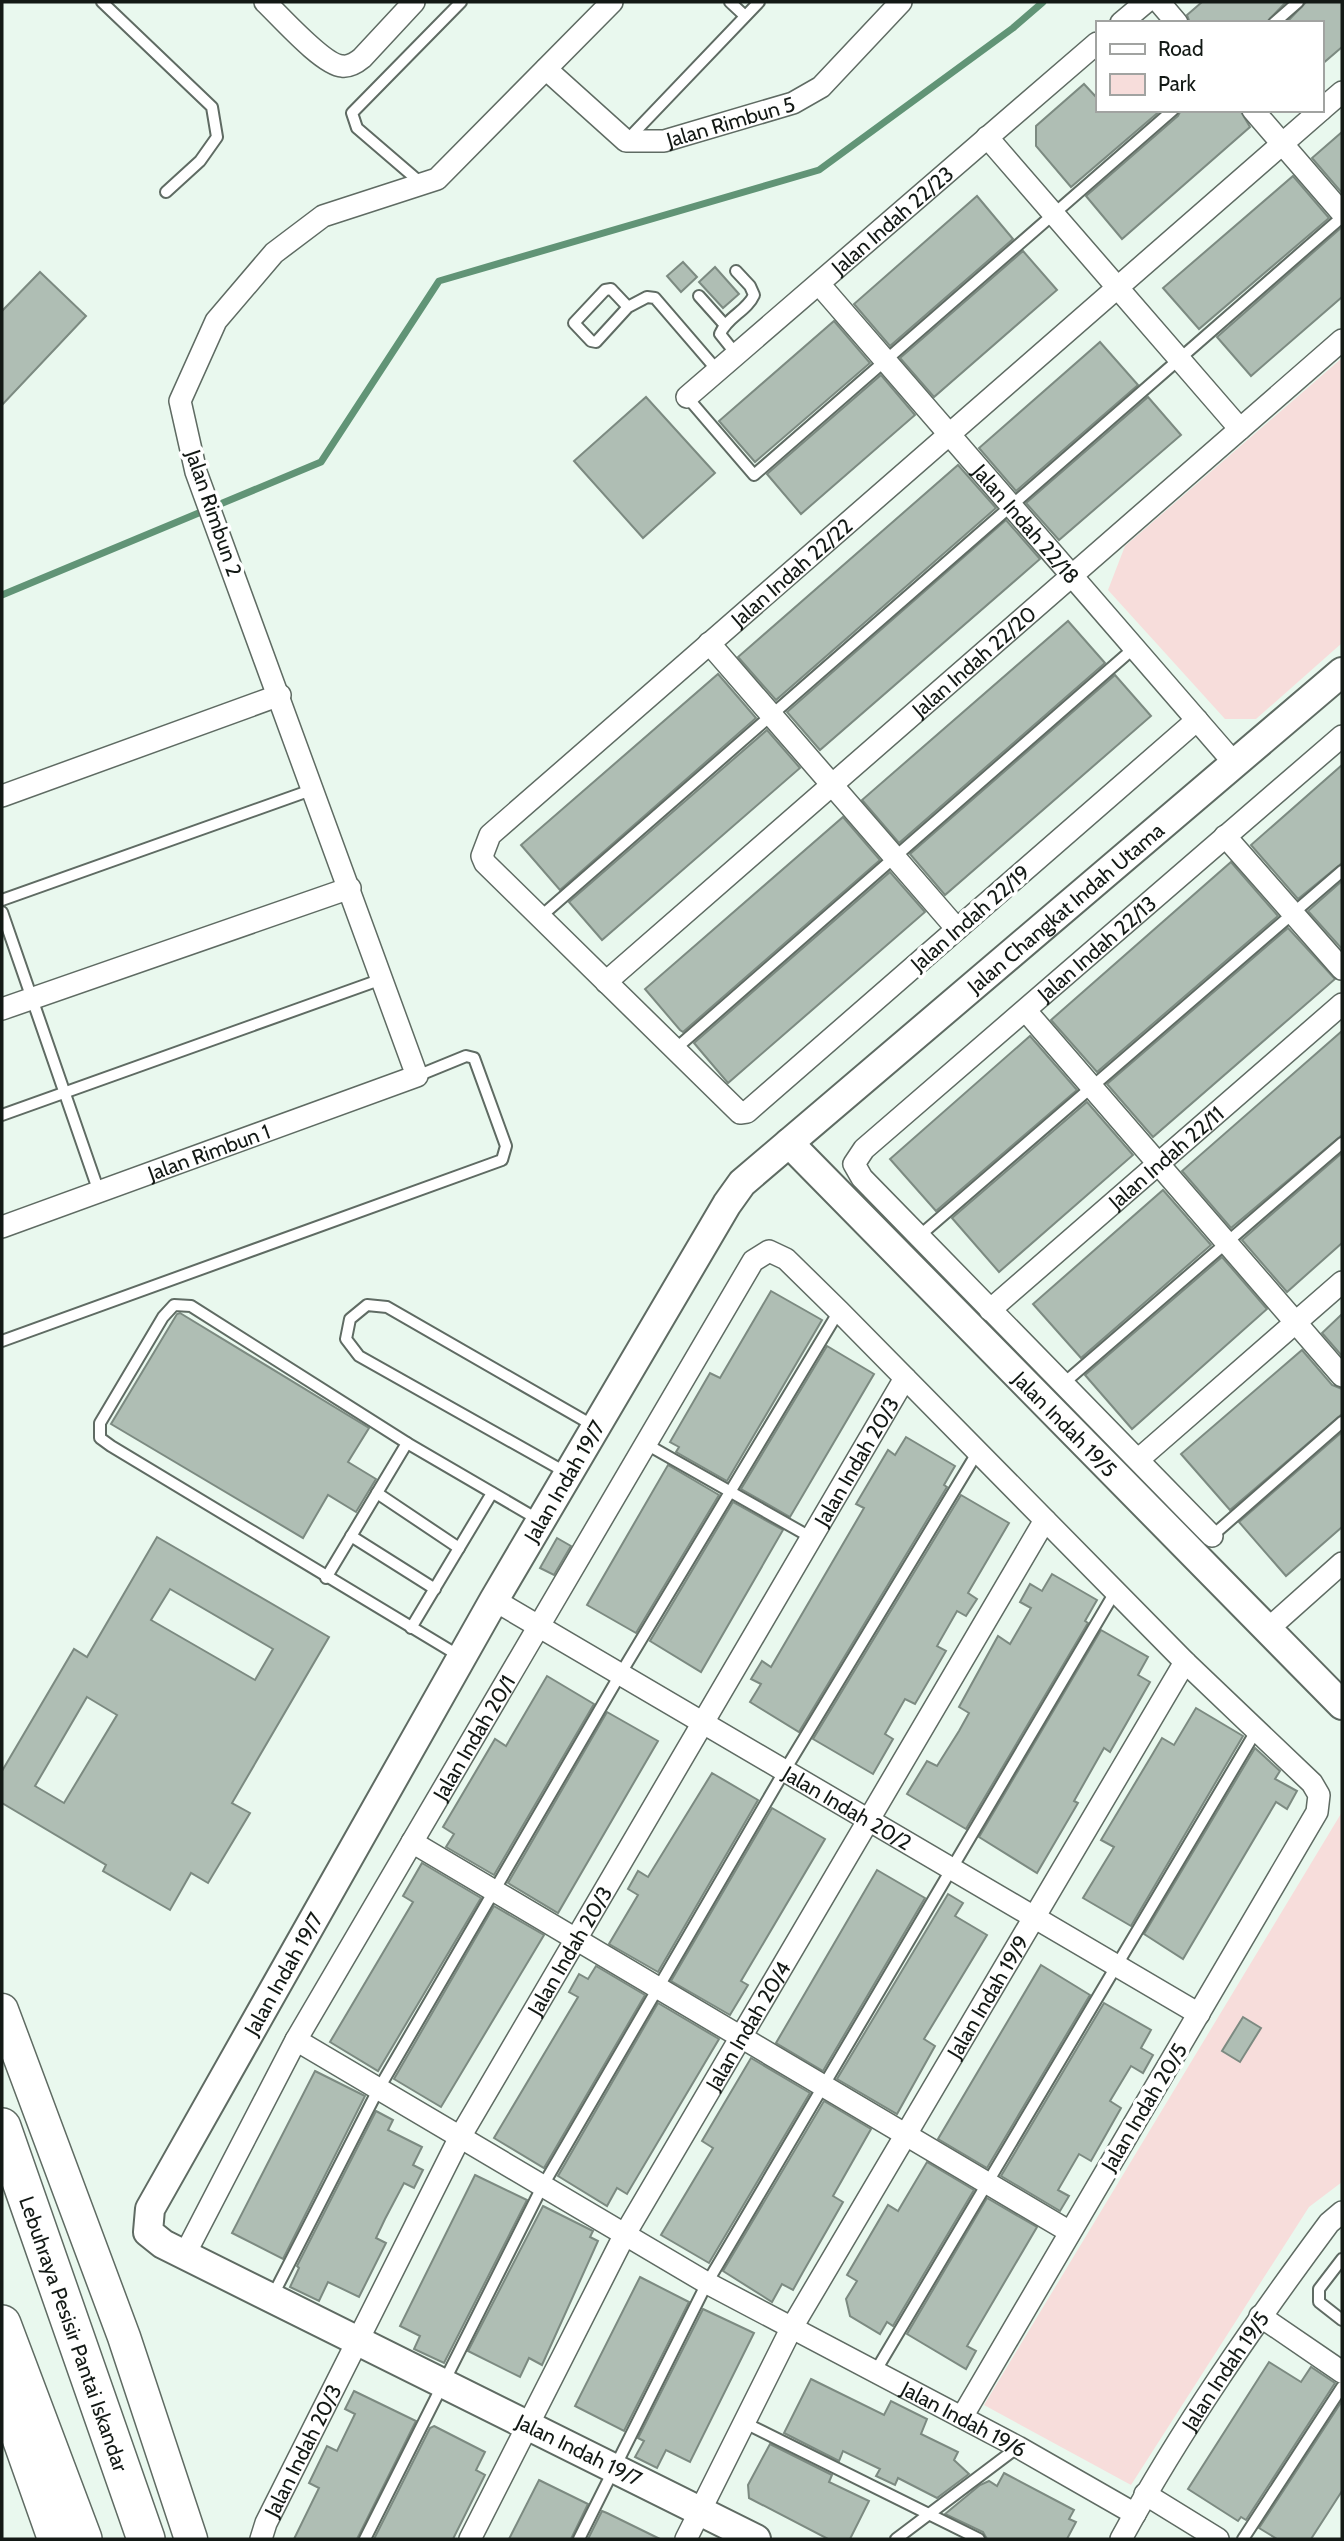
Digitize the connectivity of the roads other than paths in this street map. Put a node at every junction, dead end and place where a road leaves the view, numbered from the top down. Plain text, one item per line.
1 (102, 2) edge
2 (414, 2) edge
3 (461, 2) edge
4 (612, 2) edge
5 (730, 2) edge
6 (760, 2) edge
7 (901, 2) edge
8 (1146, 2) edge
9 (1159, 2) edge
10 (1298, 2) edge
11 (268, 3) edge
12 (745, 16) junction
13 (1123, 21) edge
14 (1175, 21) edge
15 (1276, 21) edge
16 (1096, 44) edge
17 (547, 69) junction
18 (1342, 92) edge
19 (1323, 108) edge
20 (1172, 112) edge
21 (1255, 112) edge
22 (1319, 112) edge
23 (986, 137) junction
24 (626, 141) junction
25 (1282, 144) junction
26 (421, 183) junction
27 (166, 192) dead end
28 (1054, 215) junction
29 (1342, 215) edge
30 (736, 271) dead end
31 (819, 284) junction
32 (1117, 288) junction
33 (699, 296) dead end
34 (628, 307) junction
35 (724, 324) junction
36 (1342, 340) edge
37 (736, 354) junction
38 (1179, 359) junction
39 (885, 361) junction
40 (718, 370) junction
41 (687, 397) joint
42 (1240, 429) junction
43 (949, 434) junction
44 (1011, 506) junction
45 (1072, 576) junction
46 (709, 643) junction
47 (1134, 648) junction
48 (1342, 672) edge
49 (280, 695) junction
50 (771, 715) junction
51 (1197, 720) junction
52 (1342, 736) edge
53 (1235, 764) junction
54 (832, 785) junction
55 (314, 789) junction
56 (2, 796) edge
57 (1225, 836) junction
58 (894, 857) junction
59 (1342, 871) edge
60 (350, 888) junction
61 (2, 900) edge
62 (2, 912) edge
63 (1293, 914) junction
64 (539, 918) junction
65 (957, 929) junction
66 (1342, 969) edge
67 (382, 979) junction
68 (606, 982) junction
69 (33, 998) junction
70 (1342, 1004) edge
71 (2, 1009) edge
72 (1026, 1011) junction
73 (673, 1051) junction
74 (417, 1076) junction
75 (1092, 1086) junction
76 (66, 1093) junction
77 (2, 1115) edge
78 (789, 1143) junction
79 (1342, 1143) edge
80 (1159, 1165) junction
81 (99, 1192) junction
82 (2, 1227) edge
83 (918, 1237) junction
84 (1228, 1244) junction
85 (1342, 1282) edge
86 (990, 1310) junction
87 (839, 1311) junction
88 (1297, 1323) junction
89 (2, 1340) edge
90 (1342, 1376) edge
91 (905, 1378) junction
92 (1064, 1383) junction
93 (1342, 1422) edge
94 (597, 1428) junction
95 (407, 1443) junction
96 (646, 1444) junction
97 (977, 1453) junction
98 (1139, 1459) junction
99 (569, 1474) junction
100 (731, 1490) junction
101 (377, 1493) junction
102 (492, 1493) junction
103 (1045, 1520) junction
104 (541, 1522) junction
105 (351, 1536) junction
106 (1212, 1536) joint
107 (812, 1538) junction
108 (458, 1548) junction
109 (1342, 1563) edge
110 (326, 1578) junction
111 (435, 1589) junction
112 (1115, 1592) junction
113 (494, 1600) junction
114 (539, 1626) junction
115 (411, 1628) junction
116 (1268, 1629) junction
117 (462, 1657) junction
118 (1185, 1662) junction
119 (621, 1673) junction
120 (1342, 1705) edge
121 (704, 1723) junction
122 (1256, 1731) junction
123 (785, 1770) junction
124 (868, 1821) junction
125 (412, 1842) junction
126 (949, 1869) junction
127 (495, 1891) junction
128 (1033, 1916) junction
129 (577, 1938) junction
130 (1115, 1965) junction
131 (659, 1989) junction
132 (2, 2010) edge
133 (1199, 2014) junction
134 (742, 2035) junction
135 (296, 2040) junction
136 (822, 2084) junction
137 (378, 2090) junction
138 (2, 2127) edge
139 (906, 2133) junction
140 (460, 2137) junction
141 (987, 2182) junction
142 (542, 2187) junction
143 (1342, 2211) edge
144 (1070, 2232) junction
145 (625, 2234) junction
146 (185, 2254) junction
147 (1342, 2259) edge
148 (706, 2283) junction
149 (272, 2297) junction
150 (1260, 2316) junction
151 (1342, 2320) edge
152 (2, 2324) edge
153 (791, 2329) junction
154 (359, 2341) junction
155 (875, 2372) junction
156 (1342, 2372) edge
157 (444, 2384) junction
158 (1342, 2387) edge
159 (2, 2392) edge
160 (962, 2417) junction
161 (744, 2423) junction
162 (530, 2426) junction
163 (1018, 2447) junction
164 (614, 2467) junction
165 (1145, 2494) junction
166 (701, 2511) junction
167 (929, 2512) junction
168 (1135, 2514) junction
169 (54, 2539) edge
170 (83, 2539) edge
171 (146, 2539) edge
172 (191, 2539) edge
173 (261, 2539) edge
174 (365, 2539) edge
175 (470, 2539) edge
176 (579, 2539) edge
177 (686, 2539) edge
178 (756, 2539) edge
179 (896, 2539) edge
180 (979, 2539) edge
181 (1121, 2539) edge
182 (1218, 2539) edge
183 (1243, 2539) edge

1 - 27 lane
2 - 11 street
3 - 26 lane
4 - 17 street, Jalan Rimbun 2
5 - 12 lane
6 - 12 lane
7 - 24 street, Jalan Rimbun 5
8 - 13 street
9 - 14 street
10 - 15 lane
12 - 24 lane
16 - 23 street, Jalan Indah 22/23
17 - 24 street
17 - 26 street, Jalan Rimbun 2
18 - 19 street, Jalan Indah 22/22
20 - 28 lane
21 - 25 street
22 - 25 street, Jalan Indah 22/22
23 - 28 street
23 - 31 street, Jalan Indah 22/23
25 - 29 street
25 - 32 street, Jalan Indah 22/22
26 - 49 street, Jalan Rimbun 2
28 - 32 street
28 - 39 lane
29 - 38 lane
30 - 35 lane
31 - 37 street, Jalan Indah 22/23
31 - 39 street, Jalan Indah 22/18
32 - 38 street
32 - 43 street, Jalan Indah 22/22
33 - 35 lane
34 - 34 lane
34 - 40 lane
35 - 37 lane
36 - 42 street, Jalan Indah 22/20
37 - 40 street, Jalan Indah 22/23
38 - 42 street
38 - 44 lane
39 - 41 lane
39 - 43 street, Jalan Indah 22/18
40 - 41 street, Jalan Indah 22/23
42 - 45 street, Jalan Indah 22/20
43 - 44 street, Jalan Indah 22/18
43 - 46 street, Jalan Indah 22/22
44 - 45 street, Jalan Indah 22/18
44 - 50 lane
45 - 47 street, Jalan Indah 22/18
45 - 54 street, Jalan Indah 22/20
46 - 50 street
46 - 64 street, Jalan Indah 22/22
47 - 51 street, Jalan Indah 22/18
47 - 58 lane
48 - 53 street, Jalan Changkat Indah Utama
49 - 55 street, Jalan Rimbun 2
49 - 56 street
50 - 54 street
50 - 64 lane
51 - 53 street, Jalan Indah 22/18
51 - 65 street, Jalan Indah 22/19
52 - 57 street, Jalan Indah 22/13
53 - 78 street, Jalan Changkat Indah Utama
54 - 58 street
54 - 68 street, Jalan Indah 22/20
55 - 60 street, Jalan Rimbun 2
55 - 61 lane
57 - 63 street
57 - 72 street, Jalan Indah 22/13
58 - 65 street
58 - 73 lane
59 - 63 lane
60 - 67 street, Jalan Rimbun 2
60 - 69 street
62 - 69 lane
63 - 66 street
63 - 75 lane
64 - 68 street
65 - 73 street, Jalan Indah 22/19
67 - 74 street, Jalan Rimbun 2
67 - 76 lane
68 - 73 street
69 - 71 street
69 - 76 lane
70 - 80 street, Jalan Indah 22/11
72 - 75 street
72 - 83 street, Jalan Indah 22/13
74 - 81 street, Jalan Rimbun 1
74 - 89 lane
75 - 80 street
75 - 83 lane
76 - 77 lane
76 - 81 lane
78 - 94 street, Jalan Indah 19/7
78 - 116 street, Jalan Indah 19/5
79 - 84 lane
80 - 84 street
80 - 86 street, Jalan Indah 22/11
81 - 82 street, Jalan Rimbun 1
83 - 86 street
84 - 88 street
84 - 92 lane
85 - 88 street
86 - 92 street
87 - 91 street
87 - 96 street, Jalan Indah 20/1
87 - 100 lane
88 - 90 street
88 - 98 street
91 - 97 street
91 - 107 street, Jalan Indah 20/3
92 - 98 street
93 - 106 lane
94 - 99 street, Jalan Indah 19/7
94 - 99 lane
95 - 101 lane
95 - 102 lane
95 - 110 lane
96 - 100 lane
96 - 114 street, Jalan Indah 20/1
97 - 103 street
97 - 123 lane
98 - 106 street
99 - 104 street, Jalan Indah 19/7
100 - 107 lane
100 - 119 lane
101 - 105 lane
101 - 108 lane
102 - 104 lane
102 - 108 lane
103 - 112 street
103 - 124 street, Jalan Indah 20/4
104 - 113 street, Jalan Indah 19/7
105 - 110 lane
105 - 111 lane
107 - 121 street, Jalan Indah 20/3
108 - 111 lane
109 - 116 street
110 - 115 lane
111 - 115 lane
112 - 118 street
112 - 126 lane
113 - 114 street, Jalan Indah 20/2
113 - 117 street, Jalan Indah 19/7
114 - 119 street, Jalan Indah 20/2
114 - 125 street, Jalan Indah 20/1
115 - 117 lane
116 - 120 street, Jalan Indah 19/5
117 - 146 street, Jalan Indah 19/7
118 - 122 street
118 - 128 street, Jalan Indah 19/9
119 - 121 street, Jalan Indah 20/2
119 - 127 lane
121 - 123 street, Jalan Indah 20/2
121 - 129 street, Jalan Indah 20/3
122 - 130 lane
122 - 133 street, Jalan Indah 20/5
123 - 124 street, Jalan Indah 20/2
123 - 131 lane
124 - 126 street, Jalan Indah 20/2
124 - 134 street, Jalan Indah 20/4
125 - 127 street
125 - 135 street, Jalan Indah 20/1
126 - 128 street, Jalan Indah 20/2
126 - 136 lane
127 - 129 street
127 - 137 lane
128 - 130 street, Jalan Indah 20/2
128 - 139 street, Jalan Indah 19/9
129 - 131 street
129 - 140 street, Jalan Indah 20/3
130 - 133 street, Jalan Indah 20/2
130 - 141 lane
131 - 134 street
131 - 142 lane
132 - 172 main road
133 - 144 street, Jalan Indah 20/5
134 - 136 street
134 - 145 street, Jalan Indah 20/4
135 - 137 street, Jalan Indah 19/6
135 - 146 street, Jalan Indah 20/1
136 - 139 street
136 - 148 lane
137 - 140 street, Jalan Indah 19/6
137 - 149 lane
138 - 171 highway, Lebuhraya Pesisir Pantai Iskandar
139 - 141 street
139 - 153 street, Jalan Indah 19/9
140 - 142 street, Jalan Indah 19/6
140 - 154 street, Jalan Indah 20/3
141 - 144 street
141 - 155 lane
142 - 145 street, Jalan Indah 19/6
142 - 157 lane
143 - 150 street, Jalan Indah 19/5
144 - 160 street, Jalan Indah 20/5
145 - 148 street, Jalan Indah 19/6
145 - 162 street, Jalan Indah 20/4
146 - 149 street, Jalan Indah 19/7
147 - 151 lane
148 - 153 street, Jalan Indah 19/6
148 - 164 lane
149 - 154 street, Jalan Indah 19/7
150 - 156 street
150 - 165 street, Jalan Indah 19/5
152 - 170 highway
153 - 155 street, Jalan Indah 19/6
153 - 161 street, Jalan Indah 19/9
154 - 157 street, Jalan Indah 19/7
154 - 173 street, Jalan Indah 20/3
155 - 160 street, Jalan Indah 19/6
157 - 162 street, Jalan Indah 19/7
157 - 174 lane
158 - 183 lane
159 - 169 main road
160 - 163 street, Jalan Indah 19/6
161 - 166 street, Jalan Indah 19/9
161 - 167 lane
162 - 164 street, Jalan Indah 19/7
162 - 175 street, Jalan Indah 20/4
163 - 167 lane
163 - 168 street, Jalan Indah 19/6
164 - 166 street, Jalan Indah 19/7
164 - 176 lane
165 - 168 street, Jalan Indah 19/5
165 - 182 street
166 - 177 street
166 - 178 street, Jalan Indah 19/7
167 - 179 lane
167 - 180 lane
168 - 181 street, Jalan Indah 19/5

